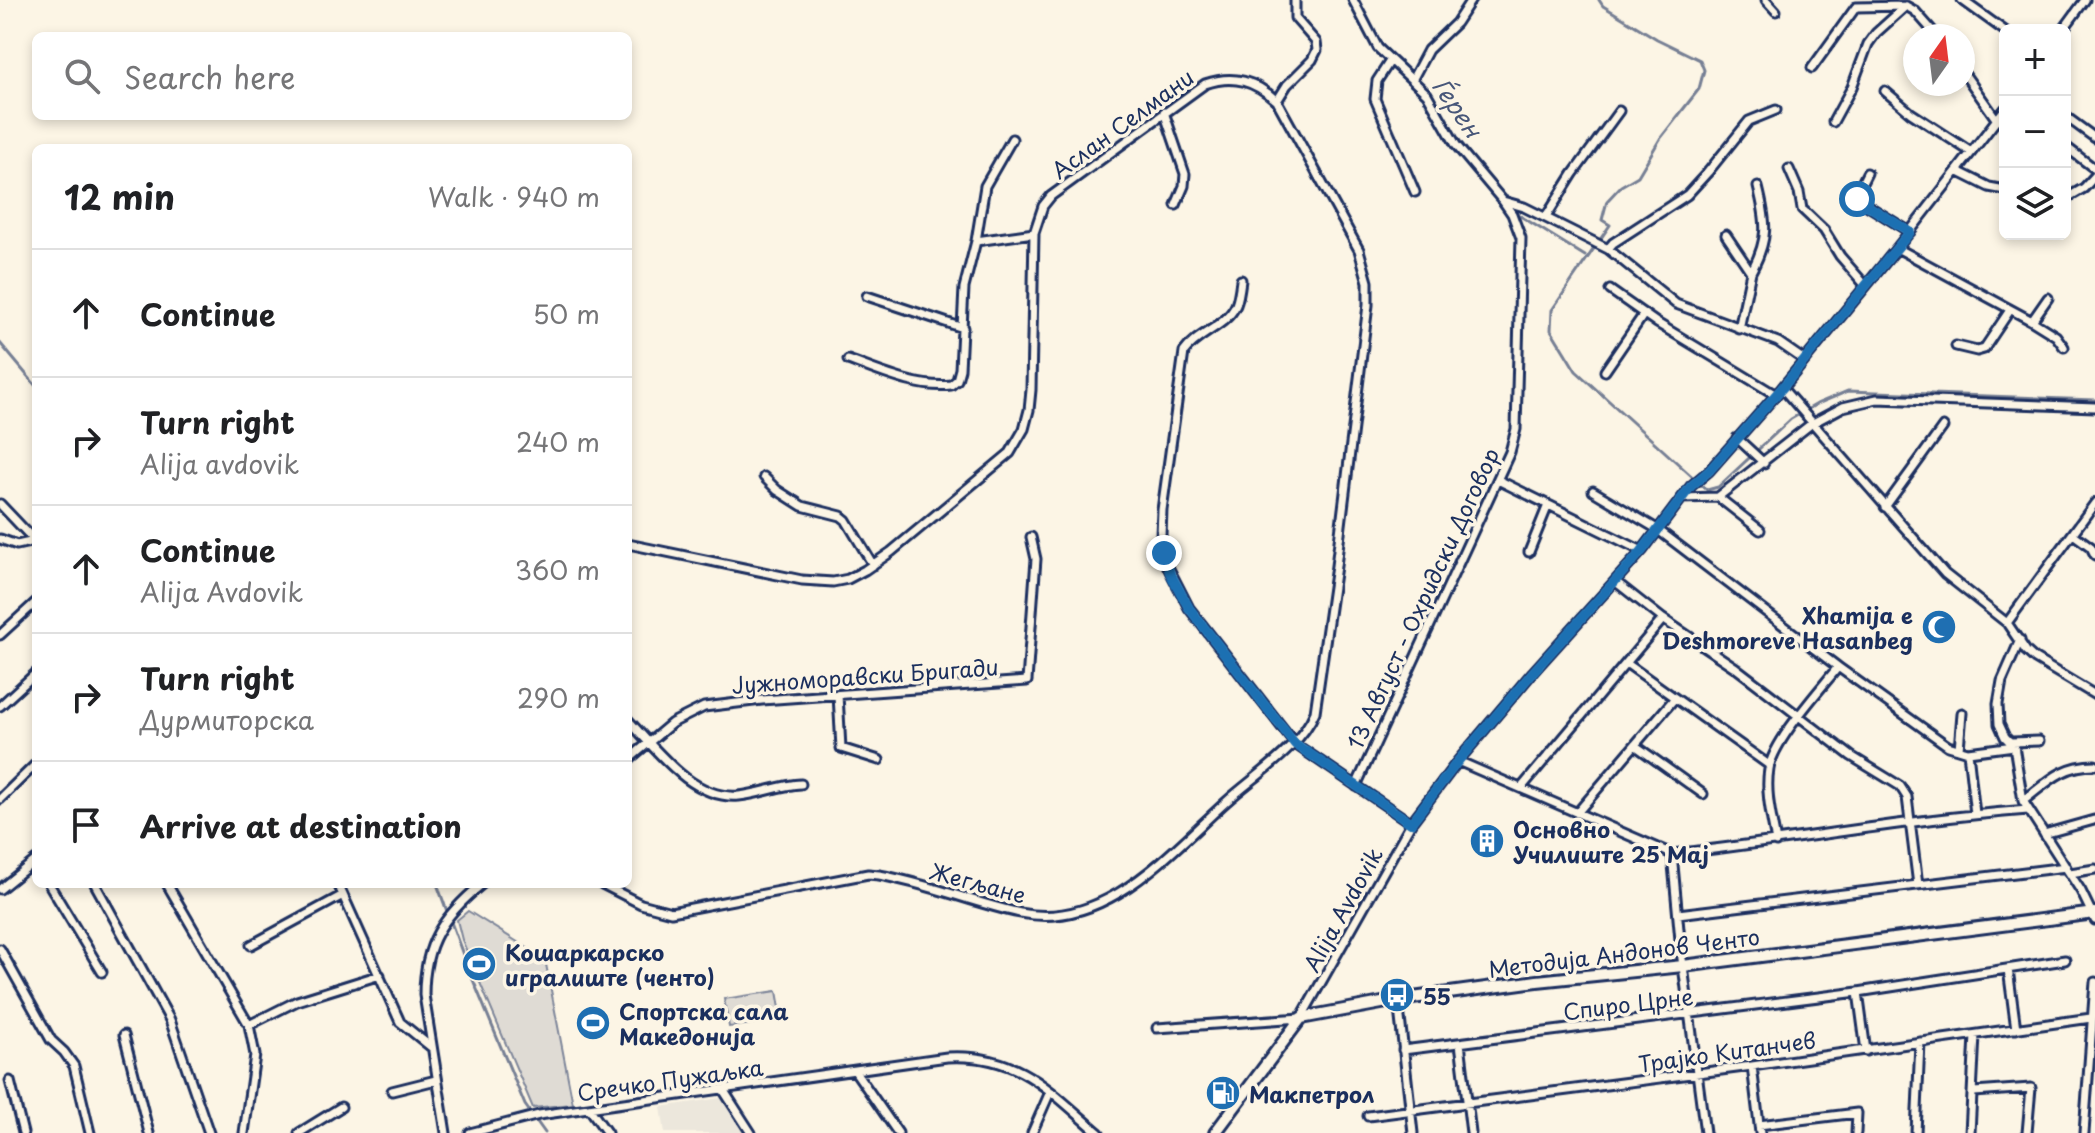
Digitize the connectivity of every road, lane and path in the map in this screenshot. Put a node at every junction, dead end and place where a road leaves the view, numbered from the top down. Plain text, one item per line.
1 (1295, 0) edge
2 (1353, 0) edge
3 (1471, 0) edge
4 (1766, 0) edge
5 (1962, 0) edge
6 (2085, 0) edge
7 (1972, 3) edge
8 (1906, 6) junction
9 (1776, 11) dead end
10 (1926, 24) edge
11 (2067, 24) edge
12 (1999, 26) edge
13 (1390, 61) junction
14 (1812, 68) dead end
15 (1412, 80) junction
16 (1975, 89) edge
17 (1885, 91) dead end
18 (1277, 101) junction
19 (1776, 110) dead end
20 (1619, 111) dead end
21 (1164, 112) junction
22 (1999, 117) edge
23 (1997, 120) junction
24 (2071, 120) edge
25 (1833, 122) dead end
26 (2095, 138) edge
27 (1012, 139) dead end
28 (2071, 151) edge
29 (1971, 152) junction
30 (1789, 169) dead end
31 (2095, 169) edge
32 (1957, 171) junction
33 (1867, 173) dead end
34 (2095, 176) edge
35 (1758, 187) dead end
36 (1999, 189) edge
37 (1415, 192) dead end
38 (2071, 196) edge
39 (1503, 201) junction
40 (1176, 205) dead end
41 (1546, 217) junction
42 (1910, 232) junction
43 (1034, 233) junction
44 (1726, 235) dead end
45 (976, 241) junction
46 (1604, 247) junction
47 (1897, 248) junction
48 (1751, 272) junction
49 (1241, 280) dead end
50 (1866, 286) junction
51 (1610, 290) dead end
52 (867, 296) dead end
53 (2048, 298) dead end
54 (2010, 310) junction
55 (1644, 314) junction
56 (2032, 321) junction
57 (963, 328) junction
58 (1739, 329) junction
59 (1956, 346) dead end
60 (2064, 347) dead end
61 (848, 360) dead end
62 (1804, 360) junction
63 (1605, 371) dead end
64 (1779, 392) junction
65 (2095, 407) edge
66 (1808, 420) junction
67 (1943, 427) dead end
68 (1737, 438) junction
69 (1762, 461) junction
70 (764, 477) dead end
71 (1498, 480) junction
72 (1593, 491) dead end
73 (1718, 497) junction
74 (1682, 498) junction
75 (2095, 503) edge
76 (0, 504) edge
77 (1548, 505) junction
78 (1885, 507) junction
79 (1657, 529) junction
80 (1760, 530) dead end
81 (2073, 534) junction
82 (1031, 537) dead end
83 (0, 539) edge
84 (32, 539) edge
85 (32, 542) edge
86 (632, 545) edge
87 (1642, 551) junction
88 (1529, 552) dead end
89 (2095, 555) edge
90 (873, 565) junction
91 (1616, 582) junction
92 (32, 606) edge
93 (1663, 619) junction
94 (2007, 623) junction
95 (0, 635) edge
96 (2020, 640) junction
97 (1626, 663) junction
98 (1838, 667) junction
99 (32, 677) edge
100 (838, 695) junction
101 (2095, 695) edge
102 (1674, 699) junction
103 (0, 706) edge
104 (1962, 713) dead end
105 (1798, 717) junction
106 (632, 724) edge
107 (2039, 741) dead end
108 (649, 742) junction
109 (1295, 744) junction
110 (2013, 744) junction
111 (1636, 746) junction
112 (1959, 749) junction
113 (1968, 752) junction
114 (632, 757) edge
115 (879, 760) dead end
116 (1458, 761) junction
117 (1769, 765) junction
118 (2095, 765) edge
119 (32, 768) edge
120 (801, 784) dead end
121 (1356, 786) junction
122 (1522, 787) junction
123 (1703, 794) dead end
124 (0, 799) edge
125 (2023, 801) junction
126 (2028, 810) junction
127 (1577, 813) junction
128 (1975, 814) junction
129 (2094, 820) edge
130 (1411, 823) junction
131 (1909, 823) junction
132 (2044, 834) junction
133 (1776, 842) junction
134 (1672, 854) junction
135 (32, 864) edge
136 (2095, 869) edge
137 (2068, 870) junction
138 (1918, 885) junction
139 (51, 888) edge
140 (97, 888) edge
141 (169, 888) edge
142 (340, 888) edge
143 (477, 888) edge
144 (610, 888) edge
145 (0, 889) edge
146 (343, 895) junction
147 (1678, 914) junction
148 (2094, 915) edge
149 (251, 945) dead end
150 (0, 949) edge
151 (2065, 960) dead end
152 (1683, 966) junction
153 (2008, 969) junction
154 (102, 972) dead end
155 (380, 975) junction
156 (2095, 982) edge
157 (1858, 992) junction
158 (1398, 1000) junction
159 (1690, 1013) junction
160 (1301, 1018) junction
161 (2091, 1018) junction
162 (249, 1025) junction
163 (1157, 1028) dead end
164 (2016, 1029) junction
165 (124, 1035) dead end
166 (1975, 1035) junction
167 (1920, 1042) junction
168 (1460, 1043) junction
169 (431, 1047) junction
170 (1403, 1050) junction
171 (1866, 1051) junction
172 (1752, 1066) junction
173 (855, 1071) junction
174 (1699, 1073) junction
175 (436, 1080) junction
176 (10, 1081) dead end
177 (392, 1091) dead end
178 (724, 1091) junction
179 (1050, 1092) junction
180 (1974, 1092) junction
181 (1467, 1103) junction
182 (341, 1107) dead end
183 (589, 1108) junction
184 (1410, 1110) junction
185 (1368, 1116) dead end
186 (1759, 1129) edge
187 (23, 1133) edge
188 (90, 1133) edge
189 (149, 1133) edge
190 (209, 1133) edge
191 (244, 1133) edge
192 (299, 1133) edge
193 (446, 1133) edge
194 (470, 1133) edge
195 (607, 1133) edge
196 (751, 1133) edge
197 (898, 1133) edge
198 (1032, 1133) edge
199 (1099, 1133) edge
200 (1215, 1133) edge
201 (1413, 1133) edge
202 (1471, 1133) edge
203 (1705, 1133) edge
204 (1856, 1133) edge
205 (1916, 1133) edge
206 (1970, 1133) edge
207 (2027, 1133) edge
208 (2084, 1133) edge

1 - 18 street
2 - 13 street, 13 Август - Охридски Договор
3 - 15 street
4 - 9 street
5 - 7 street
6 - 11 street
7 - 12 street
8 - 10 street
8 - 14 street
8 - 25 street
13 - 15 street, 13 Август - Охридски Договор
13 - 37 street
15 - 39 street, 13 Август - Охридски Договор
16 - 23 street
17 - 29 street
18 - 21 street, Аслан Селмани
18 - 109 street
19 - 46 street
20 - 41 street
21 - 40 street
21 - 43 street, Аслан Селмани
22 - 23 street
23 - 29 street
24 - 26 street
27 - 45 street
28 - 31 street
29 - 32 street
30 - 50 street
32 - 36 street
32 - 42 street
33 - 42 street
34 - 38 street
35 - 48 street
39 - 41 street
39 - 71 street, 13 Август - Охридски Договор
41 - 46 street
42 - 47 street
43 - 45 street
43 - 90 street, Аслан Селмани
44 - 48 street
45 - 57 street
46 - 58 street
47 - 50 street
47 - 54 street
48 - 58 street
49 - 109 street
50 - 62 street
51 - 55 street
52 - 57 street
53 - 56 street
54 - 56 street
54 - 59 street
55 - 63 street
55 - 64 street
56 - 60 street
57 - 61 street
58 - 62 street
62 - 64 street
64 - 66 street
64 - 68 street
65 - 66 street
66 - 69 street
66 - 78 street
67 - 78 street
68 - 69 street
68 - 74 street, Alija Avdovik
69 - 73 street
70 - 90 street
71 - 77 street
71 - 121 street, 13 Август - Охридски Договор
72 - 79 street
73 - 74 street
73 - 80 street
74 - 79 street, Alija Avdovik
75 - 81 street
76 - 84 street
77 - 87 street
77 - 88 street
78 - 94 street
79 - 87 street, Alija Avdovik
79 - 98 street
81 - 89 street
81 - 94 street
82 - 100 street, Јужноморавски Бригади
83 - 85 street
86 - 90 street, Аслан Селмани
87 - 91 street, Alija Avdovik
91 - 93 street
91 - 116 street, Alija Avdovik
92 - 95 street
93 - 97 street
93 - 105 street
94 - 96 street
96 - 101 street
96 - 110 street
97 - 102 street
97 - 122 street
98 - 105 street
98 - 112 street
99 - 103 street
100 - 108 street, Јужноморавски Бригади
100 - 115 street
102 - 111 street
102 - 117 street
104 - 112 street
105 - 117 street
105 - 131 street
106 - 108 street
107 - 110 street
108 - 114 street, Јужноморавски Бригади
108 - 120 street
109 - 121 street
109 - 144 street, Жегљане
110 - 113 street
110 - 125 street
111 - 123 street
111 - 127 street
112 - 113 street
113 - 128 street
116 - 122 street
116 - 130 street, Alija Avdovik
117 - 133 street
118 - 125 street
119 - 124 street
121 - 130 street
122 - 127 street
125 - 126 street
126 - 128 street
126 - 132 street
127 - 134 street
128 - 131 street
129 - 132 street
130 - 160 street, Alija Avdovik
131 - 133 street
131 - 138 street
132 - 137 street
133 - 134 street
134 - 147 street
135 - 145 street
136 - 137 street
137 - 138 street
137 - 148 street
138 - 147 street
139 - 154 street
140 - 190 street
141 - 162 street
142 - 146 street
143 - 169 street
146 - 149 street
146 - 155 street
147 - 152 street
148 - 152 main road, Методија Андонов Ченто
150 - 188 street
151 - 153 street, Спиро Црне
152 - 158 main road, Методија Андонов Ченто
152 - 159 street
153 - 157 street, Спиро Црне
153 - 164 street
155 - 162 street
155 - 169 street
156 - 161 street
157 - 159 street, Спиро Црне
157 - 171 street
158 - 160 main road, Методија Андонов Ченто
158 - 170 street
159 - 168 street, Спиро Црне
159 - 174 street
160 - 163 street
160 - 200 main road
161 - 164 street, Трајко Китанчев
161 - 208 street
162 - 191 street
164 - 166 street, Трајко Китанчев
165 - 189 street
166 - 167 street, Трајко Китанчев
166 - 180 street
167 - 171 street, Трајко Китанчев
167 - 205 street
168 - 170 street, Спиро Црне
168 - 181 street
169 - 175 street
170 - 184 street
171 - 172 street, Трајко Китанчев
172 - 174 street, Трајко Китанчев
172 - 186 street
173 - 178 street, Сречко Пужаљка
173 - 179 street, Сречко Пужаљка
173 - 197 street
174 - 181 street, Трајко Китанчев
174 - 203 street
175 - 177 street
175 - 193 street
176 - 187 street
178 - 183 street, Сречко Пужаљка
178 - 196 street
179 - 198 street
179 - 199 street, Сречко Пужаљка
180 - 206 street
180 - 207 street
181 - 184 street, Трајко Китанчев
181 - 202 street
182 - 192 street
183 - 194 street, Сречко Пужаљка
183 - 195 street
184 - 185 street, Трајко Китанчев
184 - 201 street
186 - 204 street

